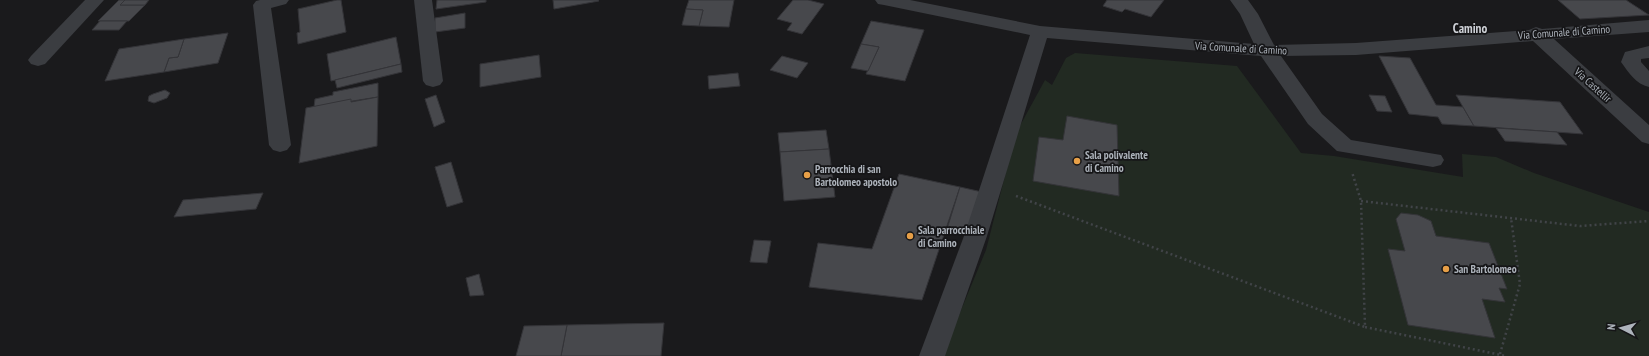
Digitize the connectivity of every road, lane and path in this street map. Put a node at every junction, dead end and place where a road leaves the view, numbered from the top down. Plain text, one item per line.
1 (95, 0) edge
2 (280, 0) edge
3 (423, 0) edge
4 (884, 0) edge
5 (1239, 0) edge
6 (1648, 27) edge
7 (1040, 32) junction
8 (1536, 34) junction
9 (1267, 52) junction
10 (1649, 52) edge
11 (38, 60) dead end
12 (433, 81) dead end
13 (1649, 81) edge
14 (1649, 137) edge
15 (280, 145) dead end
16 (1345, 146) junction
17 (1433, 160) dead end
18 (993, 188) junction
19 (1361, 201) junction
20 (1511, 218) junction
21 (1649, 221) edge
22 (1365, 327) junction
23 (1500, 354) junction
24 (932, 356) edge
25 (1506, 356) edge

1 - 11 street
2 - 15 street
3 - 12 street
4 - 7 street, Via Comunale di Camino
5 - 9 street
6 - 8 street, Via Comunale di Camino
7 - 9 street, Via Comunale di Camino
7 - 18 street
8 - 9 street, Via Comunale di Camino
8 - 14 street, Via Castellir
9 - 16 street
10 - 13 street
16 - 17 street
16 - 19 path
18 - 22 path
18 - 24 street
19 - 20 path
19 - 22 path
20 - 21 path
20 - 23 path
22 - 23 path
23 - 25 path

